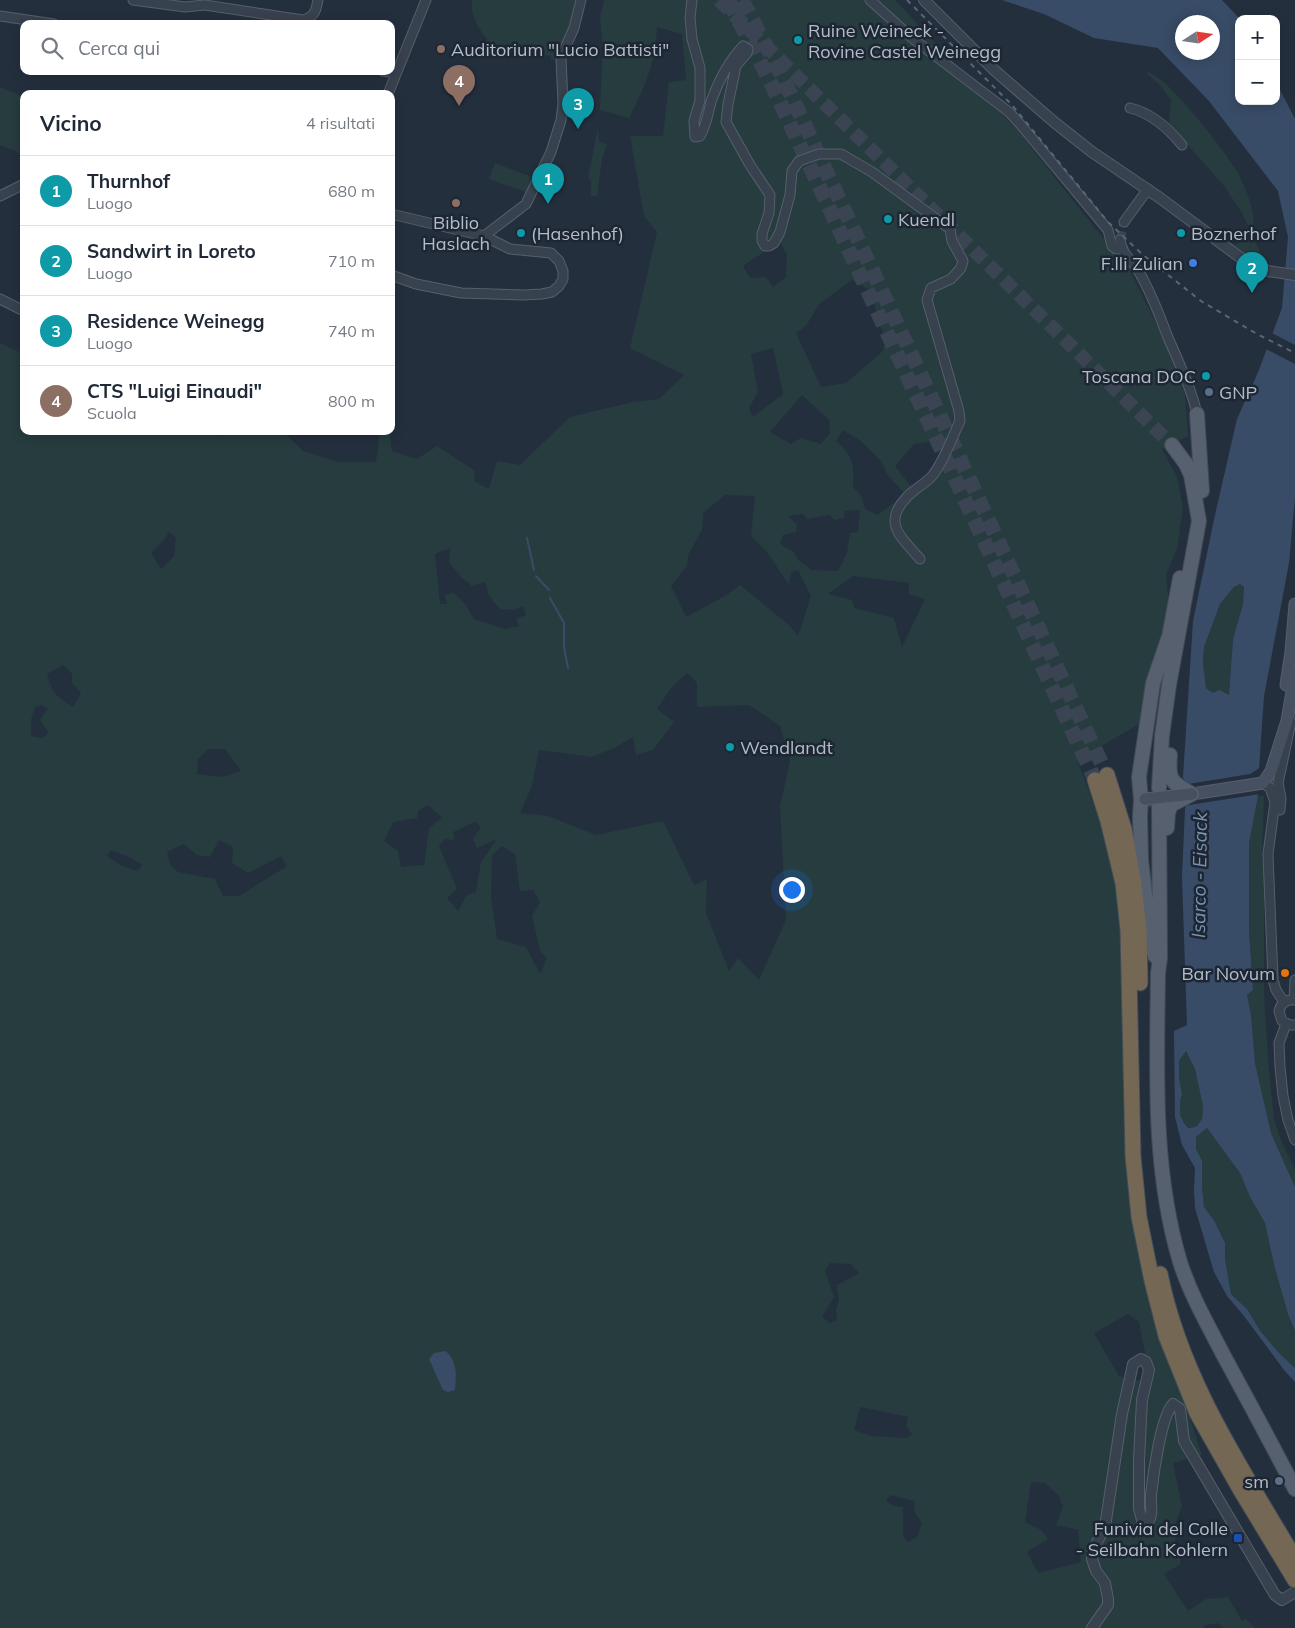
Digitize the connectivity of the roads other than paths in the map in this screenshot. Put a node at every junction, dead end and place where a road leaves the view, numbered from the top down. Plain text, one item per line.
1 (133, 0) edge
2 (318, 0) edge
3 (426, 0) edge
4 (581, 0) edge
5 (692, 0) edge
6 (870, 0) edge
7 (924, 0) edge
8 (0, 16) edge
9 (27, 20) edge
10 (395, 73) edge
11 (394, 75) edge
12 (389, 90) edge
13 (1130, 108) dead end
14 (1182, 145) dead end
15 (20, 186) edge
16 (1148, 189) junction
17 (0, 196) edge
18 (395, 215) edge
19 (1124, 222) tunnel mouth
20 (484, 236) junction
21 (1295, 274) edge
22 (395, 276) edge
23 (0, 299) edge
24 (20, 310) edge
25 (1197, 414) joint
26 (1172, 445) tunnel mouth
27 (1196, 498) junction
28 (1199, 521) junction
29 (920, 559) dead end
30 (1295, 604) edge
31 (1182, 622) junction
32 (1295, 674) edge
33 (1295, 703) edge
34 (1275, 753) junction
35 (1263, 782) junction
36 (1192, 794) junction
37 (1151, 798) junction
38 (1270, 917) junction
39 (1158, 963) junction
40 (1295, 980) edge
41 (1295, 1000) edge
42 (1284, 1002) junction
43 (1290, 1025) edge
44 (1295, 1140) edge
45 (1295, 1489) edge
46 (1295, 1559) edge
47 (1295, 1580) edge
48 (1295, 1592) edge
49 (1092, 1628) edge

1 - 2 street
3 - 10 street
4 - 20 street
5 - 29 street
6 - 25 street
7 - 16 street
8 - 9 street
11 - 12 street
13 - 14 street
15 - 17 street
16 - 19 street
16 - 21 street
18 - 20 street
20 - 22 street
23 - 24 street
25 - 28 main road
26 - 27 main road
27 - 28 main road
27 - 37 main road
28 - 31 main road
30 - 34 main road
31 - 36 main road
31 - 37 main road
32 - 34 main road
33 - 38 street
34 - 35 main road
35 - 36 main road
35 - 38 street
36 - 37 main road, bridge
36 - 39 main road
37 - 39 main road
37 - 39 main road
38 - 42 street
39 - 45 main road
40 - 41 street
41 - 42 street
42 - 43 street
43 - 44 street
46 - 47 highway
48 - 49 street

